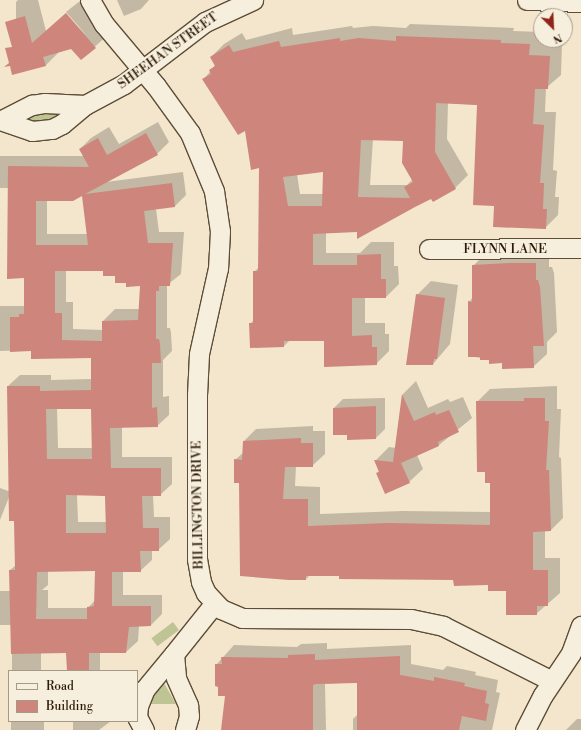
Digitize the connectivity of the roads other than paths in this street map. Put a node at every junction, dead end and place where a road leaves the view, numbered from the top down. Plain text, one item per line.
1 (90, 0) edge
2 (253, 0) edge
3 (527, 0) edge
4 (581, 2) edge
5 (142, 71) junction
6 (85, 105) junction
7 (1, 120) edge
8 (581, 248) edge
9 (429, 249) dead end
10 (214, 604) junction
11 (581, 626) edge
12 (174, 654) junction
13 (552, 681) junction
14 (138, 706) edge
15 (138, 719) edge
16 (144, 730) edge
17 (185, 730) edge
18 (525, 730) edge

1 - 5 street, BILLINGTON DRIVE
2 - 5 street, SHEEHAN STREET
3 - 4 street
5 - 6 street, SHEEHAN STREET
5 - 10 street, BILLINGTON DRIVE
6 - 7 street, SHEEHAN STREET
6 - 7 street, SHEEHAN STREET
8 - 9 street, FLYNN LANE
10 - 12 street
10 - 13 street, BILLINGTON DRIVE
11 - 13 street
12 - 14 street
12 - 17 street
13 - 18 street
15 - 16 street

